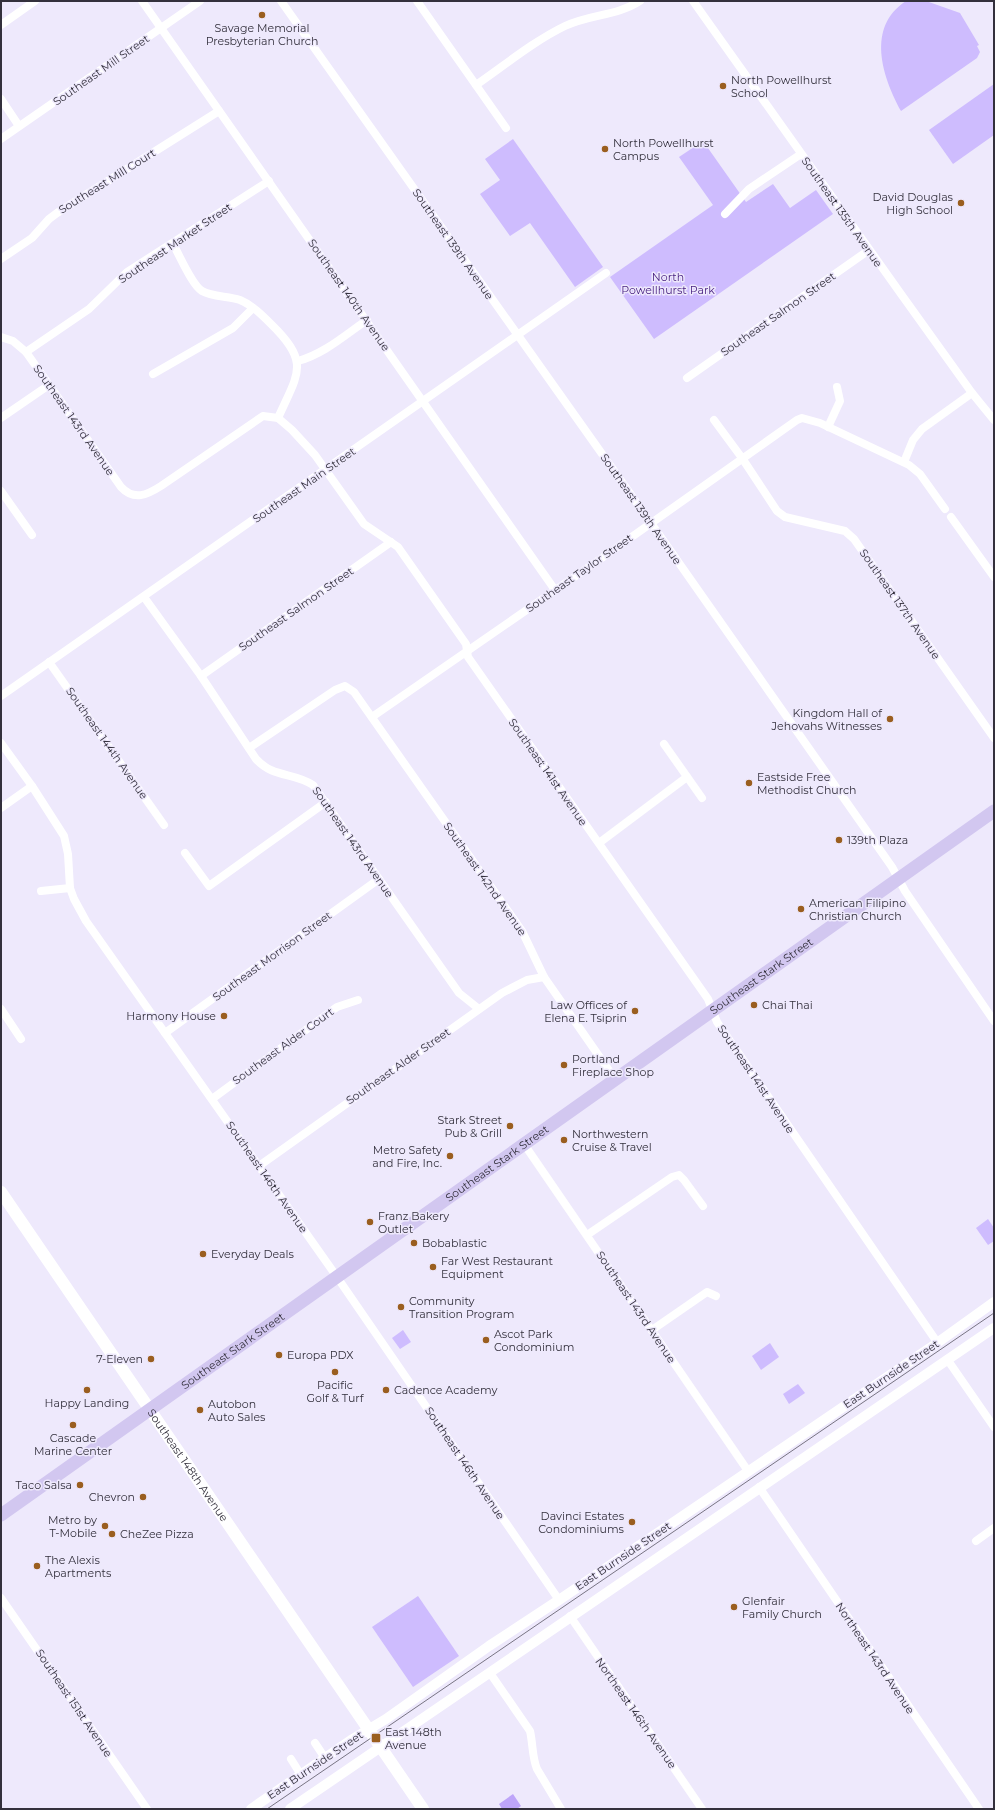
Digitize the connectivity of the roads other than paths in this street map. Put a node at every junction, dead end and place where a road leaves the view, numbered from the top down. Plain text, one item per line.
1 (35, 1) edge
2 (142, 1) edge
3 (200, 1) edge
4 (281, 1) edge
5 (417, 1) edge
6 (640, 1) edge
7 (693, 1) edge
8 (1, 25) edge
9 (161, 28) junction
10 (476, 85) junction
11 (1, 99) edge
12 (218, 111) junction
13 (19, 126) junction
14 (506, 128) dead end
15 (1, 139) edge
16 (801, 154) junction
17 (269, 181) junction
18 (725, 214) dead end
19 (173, 244) junction
20 (869, 250) junction
21 (1, 259) edge
22 (606, 273) dead end
23 (253, 308) junction
24 (367, 320) junction
25 (518, 336) junction
26 (1, 337) edge
27 (26, 352) junction
28 (298, 361) junction
29 (153, 374) dead end
30 (687, 378) dead end
31 (49, 385) junction
32 (837, 387) dead end
33 (972, 393) junction
34 (422, 402) junction
35 (1, 418) edge
36 (278, 418) junction
37 (714, 420) dead end
38 (994, 420) edge
39 (828, 427) junction
40 (742, 458) junction
41 (904, 462) junction
42 (325, 470) junction
43 (1, 491) edge
44 (945, 509) dead end
45 (951, 517) dead end
46 (651, 523) junction
47 (32, 536) dead end
48 (391, 542) junction
49 (994, 577) edge
50 (555, 590) junction
51 (144, 597) junction
52 (467, 651) junction
53 (50, 662) junction
54 (201, 676) junction
55 (1, 696) edge
56 (372, 717) junction
57 (994, 738) edge
58 (1, 743) edge
59 (664, 744) dead end
60 (249, 748) junction
61 (687, 776) junction
62 (32, 786) junction
63 (702, 798) dead end
64 (326, 802) junction
65 (1, 808) edge
66 (994, 811) edge
67 (164, 825) dead end
68 (599, 843) junction
69 (185, 853) dead end
70 (379, 879) junction
71 (898, 879) junction
72 (70, 888) junction
73 (41, 891) dead end
74 (544, 977) junction
75 (358, 1000) dead end
76 (1, 1009) edge
77 (479, 1010) junction
78 (713, 1010) junction
79 (994, 1021) edge
80 (165, 1033) junction
81 (21, 1039) dead end
82 (615, 1079) junction
83 (212, 1099) junction
84 (524, 1144) junction
85 (259, 1166) junction
86 (1, 1192) edge
87 (702, 1206) dead end
88 (587, 1235) junction
89 (337, 1277) junction
90 (716, 1296) dead end
91 (994, 1302) edge
92 (994, 1328) edge
93 (652, 1330) junction
94 (937, 1342) junction
95 (947, 1359) junction
96 (151, 1409) junction
97 (994, 1427) edge
98 (748, 1471) junction
99 (759, 1487) junction
100 (1, 1515) edge
101 (994, 1528) edge
102 (976, 1541) dead end
103 (1, 1598) edge
104 (559, 1600) junction
105 (570, 1616) junction
106 (490, 1673) junction
107 (375, 1738) junction
108 (315, 1743) dead end
109 (325, 1758) junction
110 (291, 1759) dead end
111 (301, 1775) junction
112 (147, 1809) edge
113 (251, 1809) edge
114 (290, 1809) edge
115 (423, 1809) edge
116 (561, 1809) edge
117 (702, 1809) edge
118 (979, 1809) edge

1 - 8 street
2 - 9 street, Southeast 140th Avenue
3 - 9 street, Southeast Mill Street
4 - 25 street, Southeast 139th Avenue
5 - 10 street
6 - 10 street
7 - 16 street, Southeast 135th Avenue
9 - 12 street, Southeast 140th Avenue
9 - 13 street, Southeast Mill Street
10 - 14 street
11 - 13 street
12 - 17 street, Southeast 140th Avenue
12 - 21 street, Southeast Mill Court
13 - 15 street, Southeast Mill Street
16 - 18 street
16 - 20 street, Southeast 135th Avenue
17 - 19 street, Southeast Market Street
17 - 24 street, Southeast 140th Avenue
19 - 23 street
19 - 27 street, Southeast Market Street
20 - 30 street, Southeast Salmon Street
20 - 33 street, Southeast 135th Avenue
22 - 25 street, Southeast Main Street
23 - 28 street
23 - 29 street
24 - 28 street
24 - 34 street, Southeast 140th Avenue
25 - 34 street, Southeast Main Street
25 - 46 street, Southeast 139th Avenue
26 - 27 street, Southeast 143rd Avenue
27 - 31 street, Southeast 143rd Avenue
28 - 36 street
31 - 35 street
31 - 36 street, Southeast 143rd Avenue
32 - 39 street
33 - 38 street, Southeast 135th Avenue
33 - 41 street
34 - 42 street, Southeast Main Street
34 - 50 street, Southeast 140th Avenue
36 - 42 street, Southeast 141st Avenue
37 - 40 street
39 - 40 street, Southeast Taylor Street
39 - 41 street
40 - 46 street, Southeast Taylor Street
40 - 57 street, Southeast 137th Avenue
41 - 44 street
42 - 48 street, Southeast 141st Avenue
42 - 51 street, Southeast Main Street
43 - 47 street
45 - 49 street
46 - 50 street, Southeast Taylor Street
46 - 71 street, Southeast 139th Avenue
48 - 52 street, Southeast 141st Avenue
48 - 54 street, Southeast Salmon Street
50 - 52 street, Southeast Taylor Street
51 - 53 street, Southeast Main Street
51 - 54 street, Southeast 143rd Avenue
52 - 56 street, Southeast Taylor Street
52 - 68 street, Southeast 141st Avenue
53 - 55 street, Southeast Main Street
53 - 67 street, Southeast 144th Avenue
54 - 60 street, Southeast 143rd Avenue
56 - 60 street, Southeast 142nd Avenue
56 - 74 street, Southeast 142nd Avenue
58 - 62 street, Southeast 146th Avenue
59 - 61 street
60 - 64 street, Southeast 143rd Avenue
61 - 63 street
61 - 68 street
62 - 65 street
62 - 72 street, Southeast 146th Avenue
64 - 69 street
64 - 70 street, Southeast 143rd Avenue
66 - 71 main road, Southeast Stark Street
68 - 78 street, Southeast 141st Avenue
70 - 77 street, Southeast 143rd Avenue
70 - 80 street, Southeast Morrison Street
71 - 78 main road, Southeast Stark Street
71 - 79 street, Southeast 139th Avenue
72 - 73 street
72 - 80 street, Southeast 146th Avenue
74 - 77 street, Southeast Alder Street
74 - 82 street, Southeast 142nd Avenue
75 - 83 street, Southeast Alder Court
76 - 81 street
77 - 85 street, Southeast Alder Street
78 - 82 main road, Southeast Stark Street
78 - 94 street, Southeast 141st Avenue
80 - 83 street, Southeast 146th Avenue
82 - 84 main road, Southeast Stark Street
83 - 85 street, Southeast 146th Avenue
84 - 88 street, Southeast 143rd Avenue
84 - 89 main road, Southeast Stark Street
85 - 89 street, Southeast 146th Avenue
86 - 96 main road, Southeast 148th Avenue
87 - 88 street
88 - 93 street, Southeast 143rd Avenue
89 - 96 main road, Southeast Stark Street
89 - 104 street, Southeast 146th Avenue
90 - 93 street
91 - 94 street, East Burnside Street
92 - 95 street, East Burnside Street
93 - 98 street, Southeast 143rd Avenue
94 - 98 street, East Burnside Street
95 - 97 street
95 - 99 street, East Burnside Street
96 - 100 main road, Southeast Stark Street
96 - 107 main road, Southeast 148th Avenue
98 - 104 street, East Burnside Street
99 - 105 street, East Burnside Street
99 - 118 street, Northeast 143rd Avenue
101 - 102 street
103 - 112 street, Southeast 151st Avenue
104 - 107 street, East Burnside Street
105 - 106 street, East Burnside Street
105 - 117 street, Northeast 146th Avenue
106 - 107 street, East Burnside Street
106 - 116 street
107 - 109 street, East Burnside Street
107 - 114 street, East Burnside Street
107 - 115 main road, Southeast 148th Avenue
108 - 109 street
109 - 111 street, East Burnside Street
110 - 111 street
111 - 113 street, East Burnside Street

